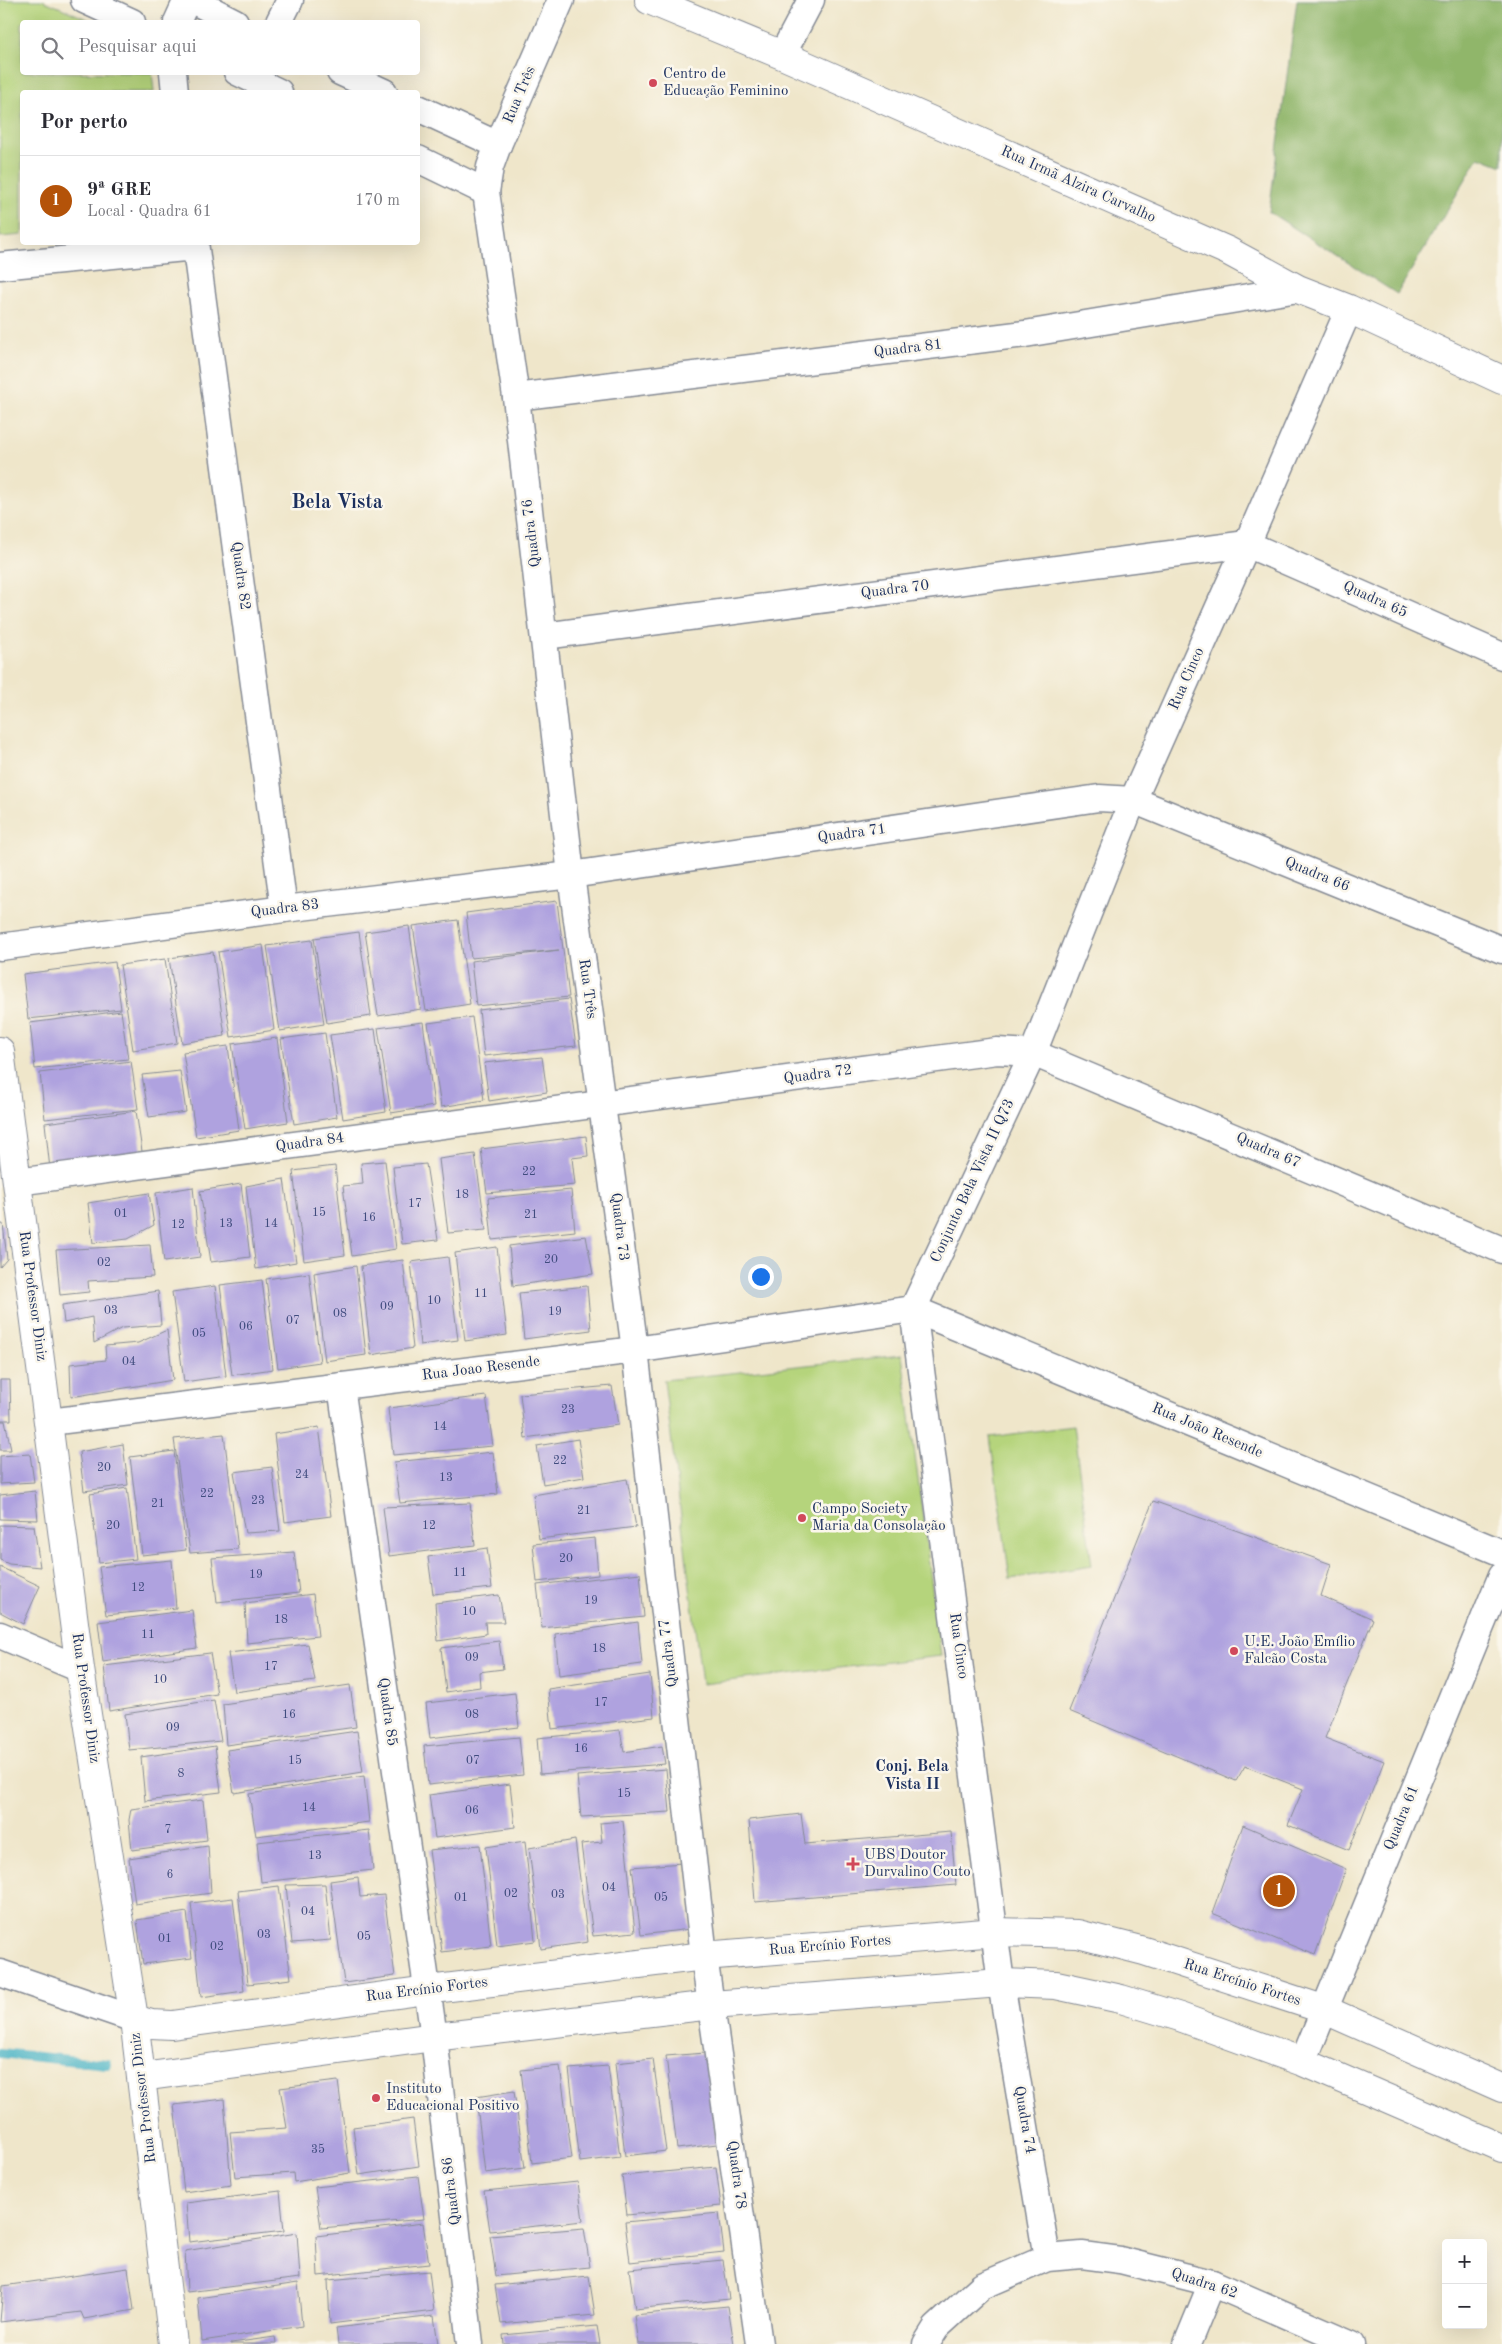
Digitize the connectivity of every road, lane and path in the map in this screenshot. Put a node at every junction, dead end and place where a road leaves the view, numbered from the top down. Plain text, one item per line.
1 (84, 0) edge
2 (187, 0) edge
3 (192, 0) edge
4 (290, 0) edge
5 (561, 0) edge
6 (649, 0) edge
7 (811, 0) edge
8 (128, 20) edge
9 (178, 20) edge
10 (231, 20) edge
11 (280, 20) edge
12 (782, 55) junction
13 (173, 75) edge
14 (243, 75) edge
15 (347, 75) edge
16 (175, 90) edge
17 (275, 90) edge
18 (380, 90) edge
19 (420, 109) edge
20 (498, 145) junction
21 (420, 160) edge
22 (486, 192) junction
23 (195, 245) edge
24 (0, 266) edge
25 (1298, 288) junction
26 (1349, 309) junction
27 (1502, 380) edge
28 (516, 397) junction
29 (1247, 544) junction
30 (544, 636) junction
31 (1502, 656) edge
32 (1133, 800) junction
33 (571, 875) junction
34 (284, 909) junction
35 (0, 947) edge
36 (1502, 950) edge
37 (0, 1051) edge
38 (1033, 1053) junction
39 (603, 1103) junction
40 (17, 1182) junction
41 (1502, 1250) edge
42 (913, 1309) junction
43 (634, 1350) junction
44 (341, 1386) junction
45 (49, 1422) junction
46 (1502, 1553) edge
47 (1502, 1575) edge
48 (0, 1635) edge
49 (80, 1669) junction
50 (996, 1932) junction
51 (704, 1956) junction
52 (0, 1973) edge
53 (1001, 1982) junction
54 (427, 1990) junction
55 (712, 2005) junction
56 (1323, 2009) junction
57 (134, 2019) junction
58 (434, 2037) junction
59 (1302, 2062) junction
60 (142, 2077) junction
61 (1502, 2088) edge
62 (1502, 2148) edge
63 (1047, 2258) junction
64 (1212, 2283) junction
65 (173, 2344) edge
66 (470, 2344) edge
67 (759, 2344) edge
68 (926, 2344) edge
69 (1186, 2344) edge
70 (1352, 2344) edge

1 - 8 street
2 - 9 street
3 - 10 street
4 - 11 street
5 - 20 street, Rua Três
6 - 12 street, Rua Irmã Alzira Carvalho
7 - 12 street
12 - 25 street, Rua Irmã Alzira Carvalho
13 - 16 street
14 - 17 street
15 - 18 street
19 - 20 street
20 - 22 street, Rua Três
21 - 22 street
22 - 28 street, Quadra 76
23 - 24 street
23 - 34 street, Quadra 82
25 - 26 street, Rua Irmã Alzira Carvalho
25 - 28 street, Quadra 81
26 - 27 street, Rua Irmã Alzira Carvalho
26 - 29 street, Rua Cinco
28 - 30 street, Quadra 76
29 - 30 street, Quadra 70
29 - 31 street, Quadra 65
29 - 32 street, Rua Cinco
30 - 33 street, Quadra 76
32 - 33 street, Quadra 71
32 - 36 street, Quadra 66
32 - 38 street, Rua Cinco
33 - 34 street, Quadra 83
33 - 39 street, Rua Três
34 - 35 street, Quadra 83
37 - 40 street, Rua Professor Diniz
38 - 39 street, Quadra 72
38 - 41 street, Quadra 67
38 - 42 street, Conjunto Bela Vista II Q73
39 - 40 street, Quadra 84
39 - 43 street, Quadra 73
40 - 45 street, Rua Professor Diniz
42 - 43 street, Rua Joao Resende
42 - 46 street, Rua João Resende
42 - 50 street, Rua Cinco
43 - 44 street, Rua Joao Resende
43 - 51 street, Quadra 77
44 - 45 street, Rua Joao Resende
44 - 54 street, Quadra 85
45 - 49 street, Rua Professor Diniz
47 - 56 street, Quadra 61
48 - 49 street
49 - 57 street, Rua Professor Diniz
50 - 51 street, Rua Ercínio Fortes
50 - 53 street, Rua Cinco
50 - 56 street, Rua Ercínio Fortes
51 - 54 street, Rua Ercínio Fortes
51 - 55 street
52 - 57 street
53 - 55 street
53 - 59 street
53 - 63 street, Quadra 74
54 - 57 street, Rua Ercínio Fortes
54 - 58 street, Quadra 85
55 - 58 street
55 - 67 street, Quadra 78
56 - 59 street, Quadra 61
56 - 61 street, Rua Ercínio Fortes
57 - 60 street, Rua Professor Diniz
58 - 60 street
58 - 66 street, Quadra 86
59 - 62 street
60 - 65 street, Rua Professor Diniz
63 - 64 street, Quadra 62
63 - 68 street, Quadra 62
64 - 69 street
64 - 70 street, Quadra 62

